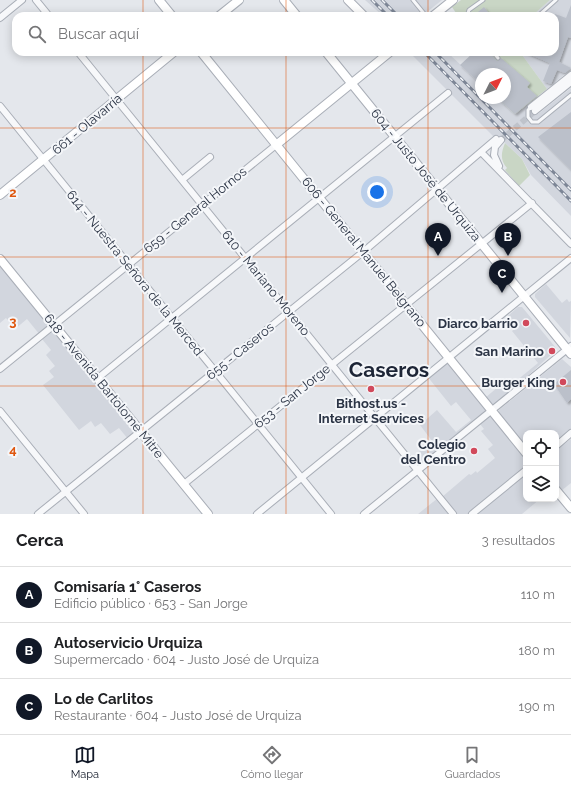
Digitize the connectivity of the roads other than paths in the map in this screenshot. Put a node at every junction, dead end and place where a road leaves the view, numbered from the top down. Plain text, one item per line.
1 (22, 0) edge
2 (36, 0) edge
3 (159, 0) edge
4 (239, 0) edge
5 (284, 0) edge
6 (348, 0) edge
7 (413, 0) edge
8 (453, 0) edge
9 (482, 0) edge
10 (556, 0) edge
11 (46, 12) edge
12 (169, 12) edge
13 (223, 12) edge
14 (294, 12) edge
15 (360, 12) edge
16 (423, 12) edge
17 (438, 12) edge
18 (468, 12) edge
19 (542, 12) edge
20 (0, 18) edge
21 (81, 56) edge
22 (169, 56) edge
23 (204, 56) edge
24 (329, 56) edge
25 (385, 56) edge
26 (571, 75) edge
27 (571, 82) edge
28 (351, 84) junction
29 (448, 93) dead end
30 (571, 95) edge
31 (117, 99) junction
32 (0, 106) edge
33 (534, 109) junction
34 (394, 136) junction
35 (276, 145) junction
36 (481, 152) junction
37 (210, 157) dead end
38 (43, 160) junction
39 (182, 180) junction
40 (512, 184) junction
41 (437, 189) junction
42 (0, 195) edge
43 (319, 197) junction
44 (532, 203) junction
45 (202, 205) junction
46 (481, 242) junction
47 (571, 244) edge
48 (363, 252) junction
49 (246, 258) junction
50 (571, 258) edge
51 (0, 259) edge
52 (128, 265) junction
53 (524, 296) junction
54 (406, 304) junction
55 (288, 312) junction
56 (172, 318) junction
57 (54, 325) junction
58 (570, 350) edge
59 (449, 357) junction
60 (332, 364) junction
61 (0, 369) edge
62 (215, 372) junction
63 (98, 378) junction
64 (0, 411) edge
65 (492, 411) junction
66 (375, 417) junction
67 (258, 424) junction
68 (141, 431) junction
69 (571, 433) edge
70 (559, 443) edge
71 (523, 449) edge
72 (418, 470) junction
73 (523, 472) edge
74 (301, 477) junction
75 (184, 484) junction
76 (66, 492) junction
77 (559, 494) edge
78 (571, 508) edge
79 (38, 514) edge
80 (84, 514) edge
81 (208, 514) edge
82 (257, 514) edge
83 (331, 514) edge
84 (364, 514) edge
85 (453, 514) edge
86 (472, 514) edge

1 - 20 street
2 - 11 street
3 - 12 street
4 - 13 street
5 - 14 street
6 - 15 street
7 - 16 lane
8 - 17 street
9 - 18 lane
10 - 19 lane
21 - 31 street, 610 - Mariano Moreno
22 - 31 street, 661 - Olavarría
23 - 35 street, 606 - General Manuel Belgrano
24 - 28 street, 604 - Justo José de Urquiza
25 - 28 street, 659 - General Hornos
26 - 33 street
27 - 33 street
28 - 34 street, 604 - Justo José de Urquiza
28 - 35 street, 659 - General Hornos
29 - 34 street
30 - 33 lane
31 - 38 street, 661 - Olavarría
31 - 39 street, 610 - Mariano Moreno
32 - 38 street, 614 - Nuestra Señora de la Merced
34 - 41 street, 604 - Justo José de Urquiza
34 - 43 street
35 - 43 street, 606 - General Manuel Belgrano
35 - 45 street, 659 - General Hornos
36 - 40 street
36 - 40 street, 655 - Caseros
36 - 41 street, 655 - Caseros
37 - 39 street
38 - 42 street, 661 - Olavarría
38 - 52 street, 614 - Nuestra Señora de la Merced
39 - 45 street, 610 - Mariano Moreno
40 - 44 street
41 - 46 street, 604 - Justo José de Urquiza
41 - 48 street, 655 - Caseros
43 - 48 street, 606 - General Manuel Belgrano
43 - 49 street
44 - 46 street, 653 - San Jorge
44 - 47 street
45 - 49 street, 610 - Mariano Moreno
45 - 52 street, 659 - General Hornos
46 - 53 street, 604 - Justo José de Urquiza
46 - 54 street, 653 - San Jorge
48 - 54 street, 606 - General Manuel Belgrano
48 - 55 street, 655 - Caseros
49 - 55 street, 610 - Mariano Moreno
49 - 56 street
50 - 53 street
51 - 57 street, 618 - Avenida Bartolomé Mitre
52 - 56 street, 614 - Nuestra Señora de la Merced
52 - 57 street, 659 - General Hornos
53 - 58 street, 604 - Justo José de Urquiza
53 - 59 street
54 - 59 street, 606 - General Manuel Belgrano
54 - 60 street, 653 - San Jorge
55 - 60 street, 610 - Mariano Moreno
55 - 62 street, 655 - Caseros
56 - 62 street, 614 - Nuestra Señora de la Merced
56 - 63 street
57 - 61 street, 659 - General Hornos
57 - 63 street, 618 - Avenida Bartolomé Mitre
58 - 65 street
59 - 65 street, 606 - General Manuel Belgrano
59 - 66 street
60 - 66 street, 610 - Mariano Moreno
60 - 67 street, 653 - San Jorge
62 - 67 street, 614 - Nuestra Señora de la Merced
62 - 68 street, 655 - Caseros
63 - 68 street, 618 - Avenida Bartolomé Mitre
64 - 76 street
65 - 71 street, 606 - General Manuel Belgrano
65 - 72 street
66 - 72 street, 610 - Mariano Moreno
66 - 74 street
67 - 74 street, 614 - Nuestra Señora de la Merced
67 - 75 street, 653 - San Jorge
68 - 75 street, 618 - Avenida Bartolomé Mitre
68 - 76 street, 655 - Caseros
69 - 70 street
72 - 84 street
72 - 85 street, 610 - Mariano Moreno
73 - 86 street
74 - 82 street
74 - 83 street, 614 - Nuestra Señora de la Merced
75 - 81 street, 618 - Avenida Bartolomé Mitre
76 - 79 street, 655 - Caseros
76 - 80 street
77 - 78 street

